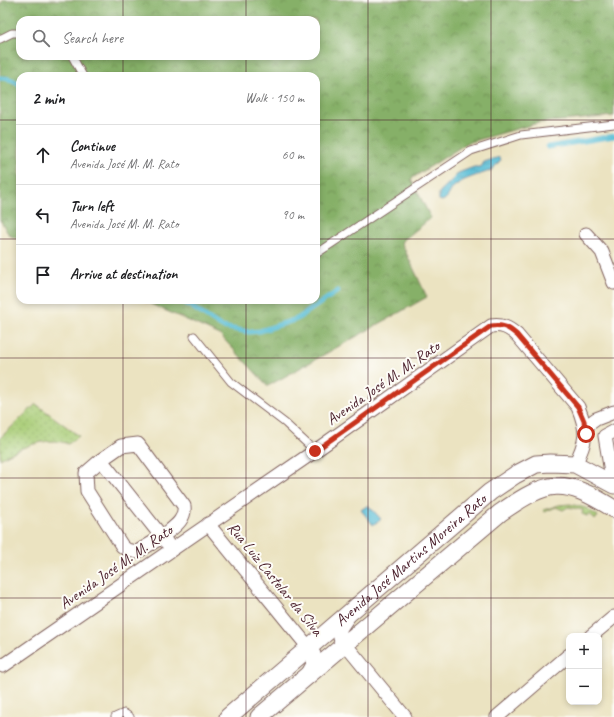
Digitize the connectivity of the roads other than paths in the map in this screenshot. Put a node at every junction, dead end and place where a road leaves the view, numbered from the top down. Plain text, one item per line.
1 (16, 33) edge
2 (0, 39) edge
3 (74, 60) edge
4 (81, 72) edge
5 (614, 124) edge
6 (586, 234) dead end
7 (320, 251) edge
8 (614, 283) edge
9 (194, 336) dead end
10 (614, 412) edge
11 (585, 428) junction
12 (614, 431) edge
13 (315, 451) junction
14 (101, 460) junction
15 (575, 464) junction
16 (614, 484) edge
17 (614, 508) edge
18 (208, 524) junction
19 (162, 537) junction
20 (172, 549) junction
21 (351, 613) junction
22 (614, 616) edge
23 (594, 633) edge
24 (345, 645) junction
25 (308, 646) junction
26 (566, 658) edge
27 (3, 666) dead end
28 (306, 679) junction
29 (115, 717) edge
30 (130, 717) edge
31 (228, 717) edge
32 (259, 717) edge
33 (405, 717) edge
34 (497, 717) edge

1 - 2 lane
3 - 4 lane
5 - 7 lane
6 - 8 street
9 - 13 lane
10 - 11 street
11 - 13 street, Avenida José M. M. Rato
11 - 15 street, Avenida José M. M. Rato
12 - 16 street
13 - 18 street, Avenida José M. M. Rato
14 - 19 street
14 - 19 street
14 - 19 street
15 - 16 street, Avenida José Martins Moreira Rato
15 - 21 street, Avenida José Martins Moreira Rato
17 - 24 street, Avenida José Martins Moreira Rato
18 - 20 street, Avenida José M. M. Rato
18 - 25 street, Rua Luiz Castelar da Silva
19 - 20 street
20 - 27 street, Avenida José M. M. Rato
21 - 24 street
21 - 25 street, Avenida José Martins Moreira Rato
22 - 23 street
24 - 28 street, Avenida José Martins Moreira Rato
24 - 33 street
25 - 28 street, Rua Luiz Castelar da Silva
25 - 31 street, Avenida José Martins Moreira Rato
26 - 34 street
28 - 32 street, Avenida José Martins Moreira Rato
29 - 30 lane

